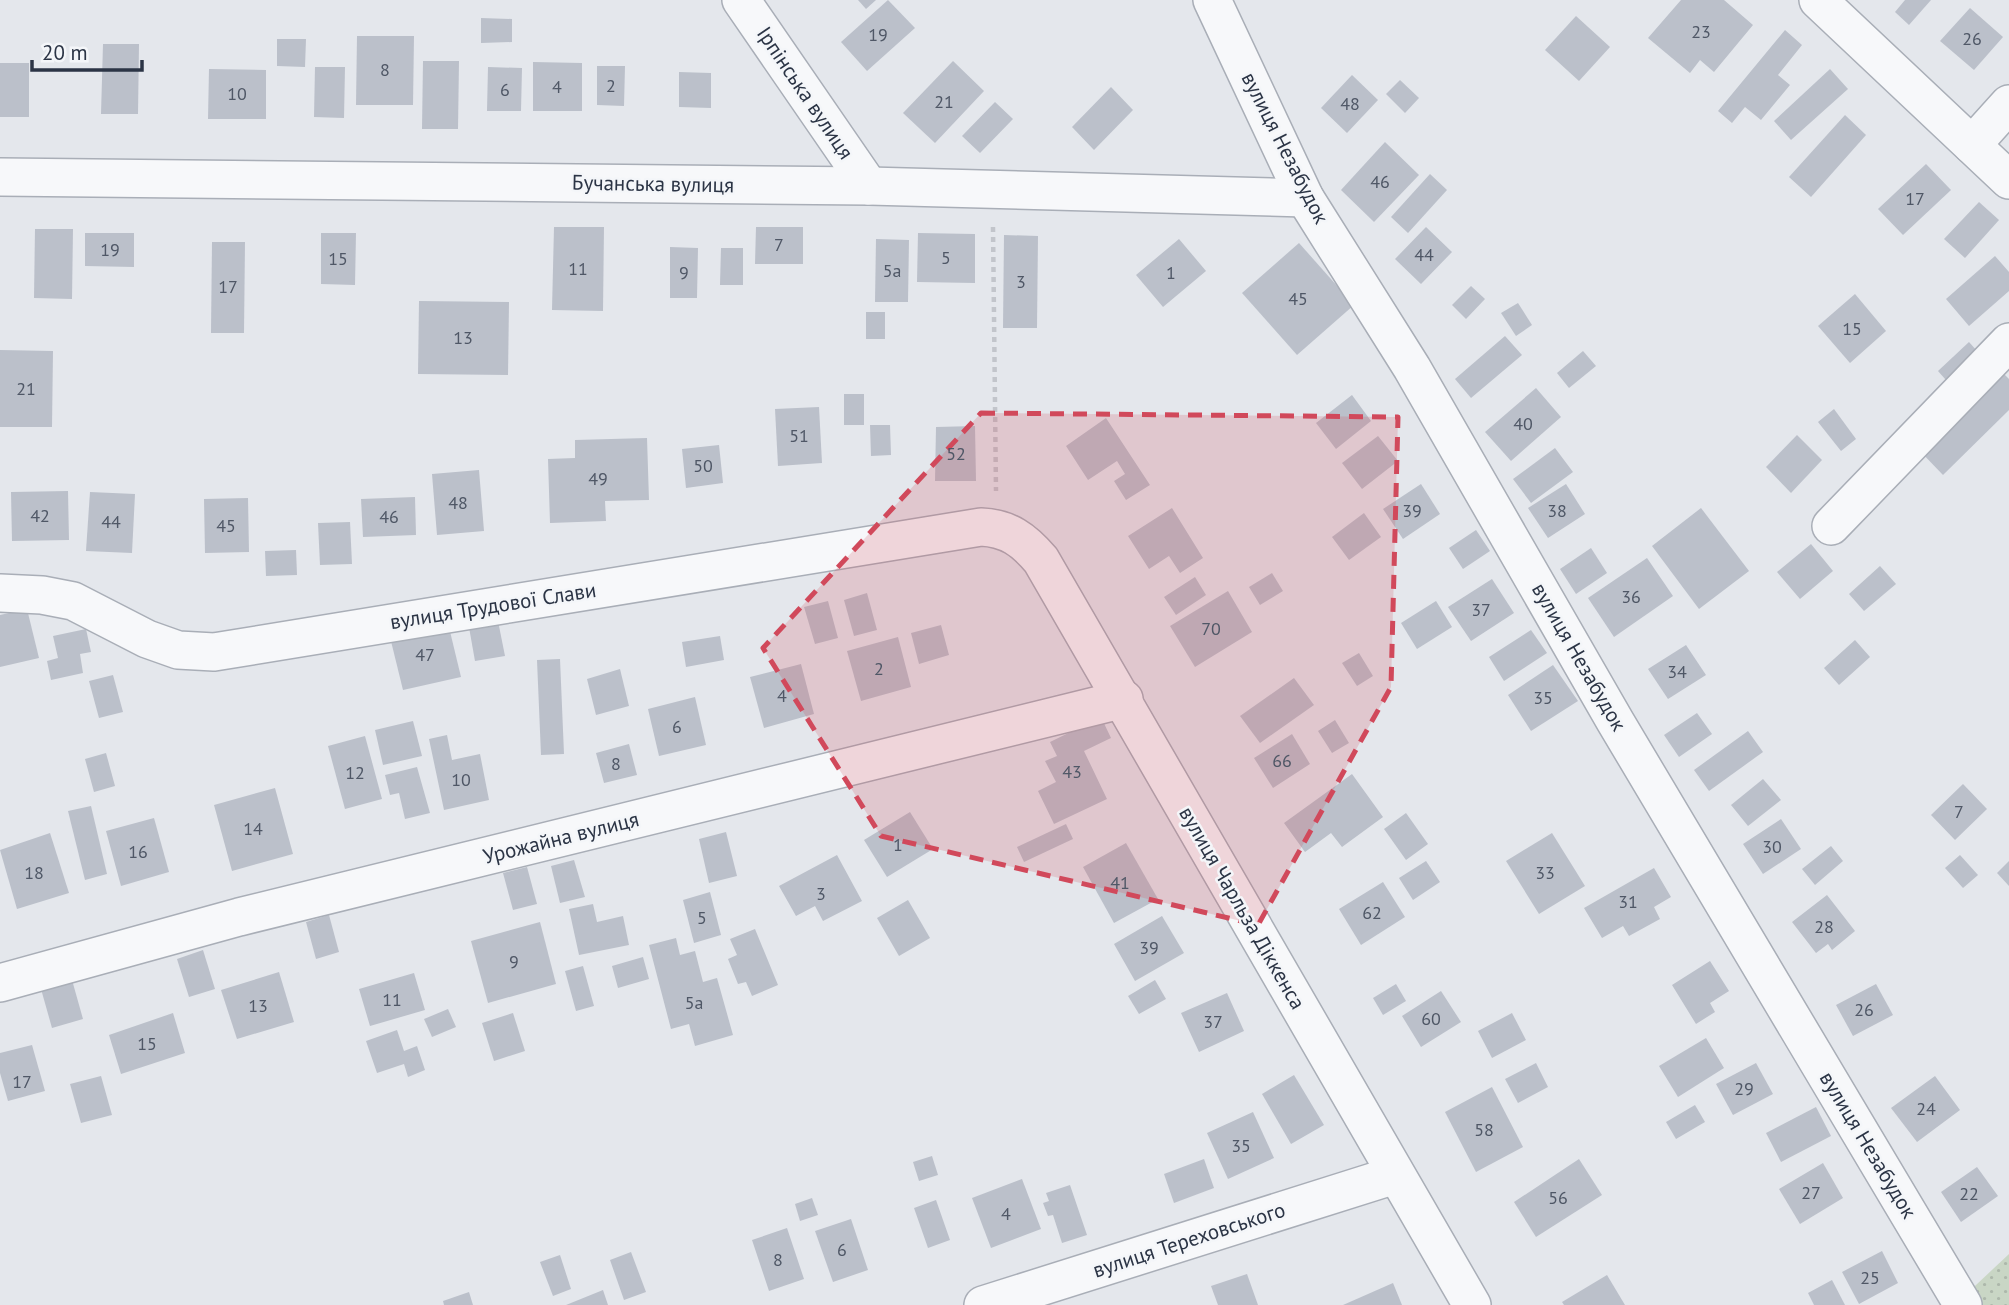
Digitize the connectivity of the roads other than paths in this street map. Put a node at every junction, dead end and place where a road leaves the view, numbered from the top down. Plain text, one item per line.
1 (741, 0) edge
2 (1212, 0) edge
3 (1818, 0) edge
4 (2009, 104) edge
5 (1972, 145) junction
6 (0, 177) edge
7 (2009, 180) edge
8 (869, 186) junction
9 (1305, 198) junction
10 (2009, 342) edge
11 (1831, 526) dead end
12 (996, 527) joint
13 (0, 593) edge
14 (1124, 699) junction
15 (0, 983) edge
16 (1395, 1175) junction
17 (983, 1305) edge
18 (1472, 1305) edge
19 (1963, 1305) edge

1 - 8 street, Ірпінська вулиця
2 - 9 street, вулиця Незабудок
3 - 5 street
4 - 5 street
5 - 7 street
6 - 8 street, Бучанська вулиця
8 - 9 street, Бучанська вулиця
9 - 19 street, вулиця Незабудок
10 - 11 street
12 - 13 street, вулиця Трудової Слави
12 - 14 street, вулиця Чарльза Діккенса
14 - 15 street, Урожайна вулиця
14 - 16 street, вулиця Чарльза Діккенса
16 - 17 street, вулиця Тереховського
16 - 18 street, вулиця Чарльза Діккенса

